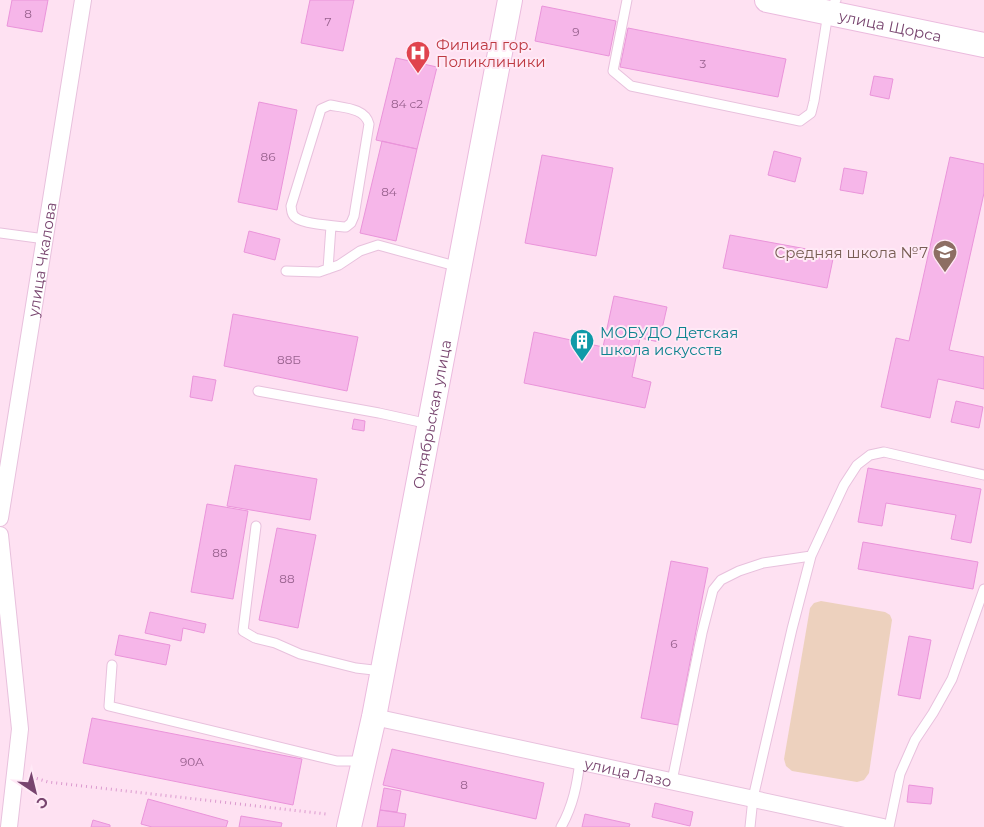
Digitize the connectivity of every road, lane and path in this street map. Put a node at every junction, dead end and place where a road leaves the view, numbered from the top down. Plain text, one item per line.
1 (83, 0) edge
2 (510, 0) edge
3 (627, 0) edge
4 (767, 0) edge
5 (832, 6) edge
6 (984, 45) edge
7 (332, 226) junction
8 (0, 234) edge
9 (45, 239) junction
10 (459, 267) junction
11 (328, 269) junction
12 (286, 271) dead end
13 (258, 390) dead end
14 (429, 424) junction
15 (984, 475) edge
16 (0, 518) edge
17 (256, 526) dead end
18 (0, 534) edge
19 (811, 556) junction
20 (984, 589) edge
21 (112, 665) dead end
22 (382, 671) junction
23 (374, 717) junction
24 (364, 761) junction
25 (580, 761) junction
26 (8, 771) edge
27 (672, 780) junction
28 (753, 798) junction
29 (326, 814) dead end
30 (9, 827) edge
31 (349, 827) edge
32 (561, 827) edge
33 (750, 827) edge
34 (883, 827) edge
35 (888, 827) edge

1 - 9 street, улица Чкалова
2 - 10 main road, Октябрьская улица
3 - 5 lane
4 - 5 main road, улица Щорса
5 - 6 main road, улица Щорса
7 - 7 lane
7 - 11 lane
8 - 9 lane
9 - 16 street, улица Чкалова
10 - 11 lane
10 - 14 main road, Октябрьская улица
11 - 12 lane
13 - 14 lane
14 - 22 main road, Октябрьская улица
15 - 19 lane
17 - 22 lane
18 - 26 street
19 - 27 lane
19 - 28 lane
20 - 35 lane
21 - 24 lane
22 - 23 main road, Октябрьская улица
23 - 24 main road, Октябрьская улица
23 - 25 street, улица Лазо
24 - 31 main road, Октябрьская улица
25 - 27 street, улица Лазо
25 - 32 lane
26 - 29 path
26 - 30 street
27 - 28 street, улица Лазо
28 - 33 lane
28 - 34 street, улица Лазо

